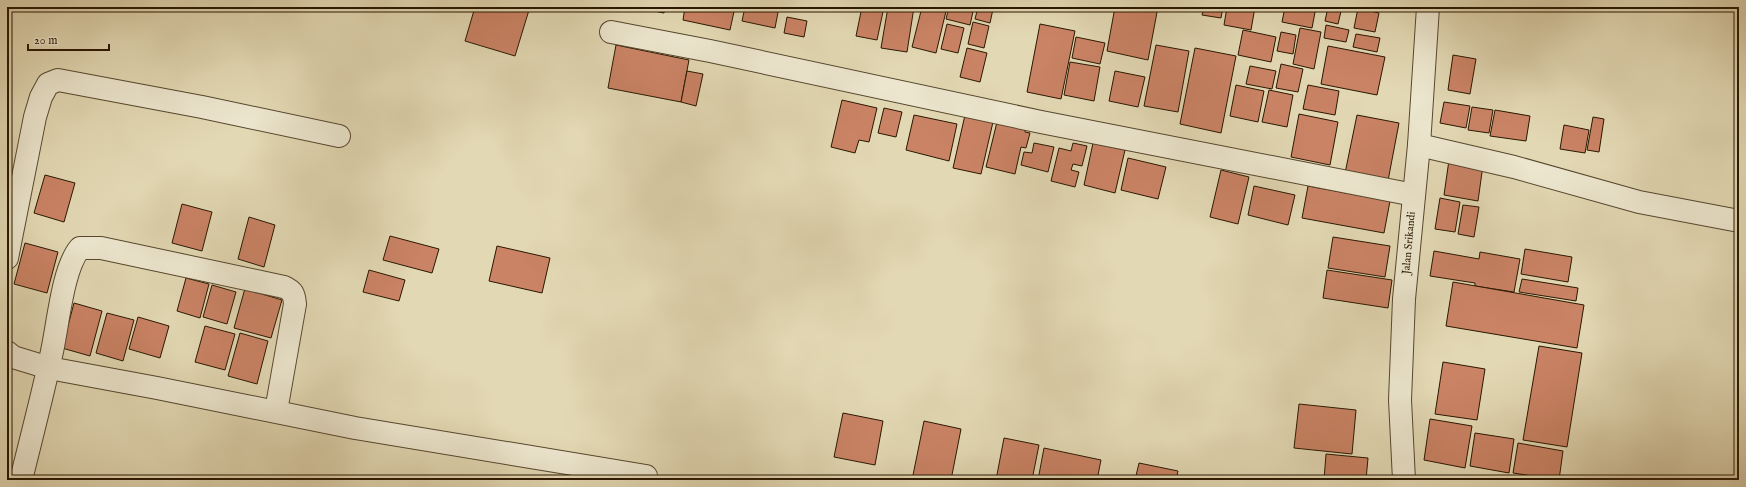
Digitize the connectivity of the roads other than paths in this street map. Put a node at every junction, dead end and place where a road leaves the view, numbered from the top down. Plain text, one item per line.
1 (1428, 7) edge
2 (611, 32) dead end
3 (339, 136) dead end
4 (1419, 145) junction
5 (1414, 195) junction
6 (1739, 221) edge
7 (7, 258) edge
8 (7, 352) edge
9 (49, 368) junction
10 (276, 411) junction
11 (651, 479) edge
12 (21, 480) edge
13 (1404, 480) edge

1 - 4 street, Jalan Srikandi
2 - 5 street
3 - 7 street
4 - 5 street, Jalan Srikandi
4 - 6 street
5 - 13 street, Jalan Srikandi
8 - 9 street
9 - 10 street
9 - 10 street
9 - 12 street
10 - 11 street

